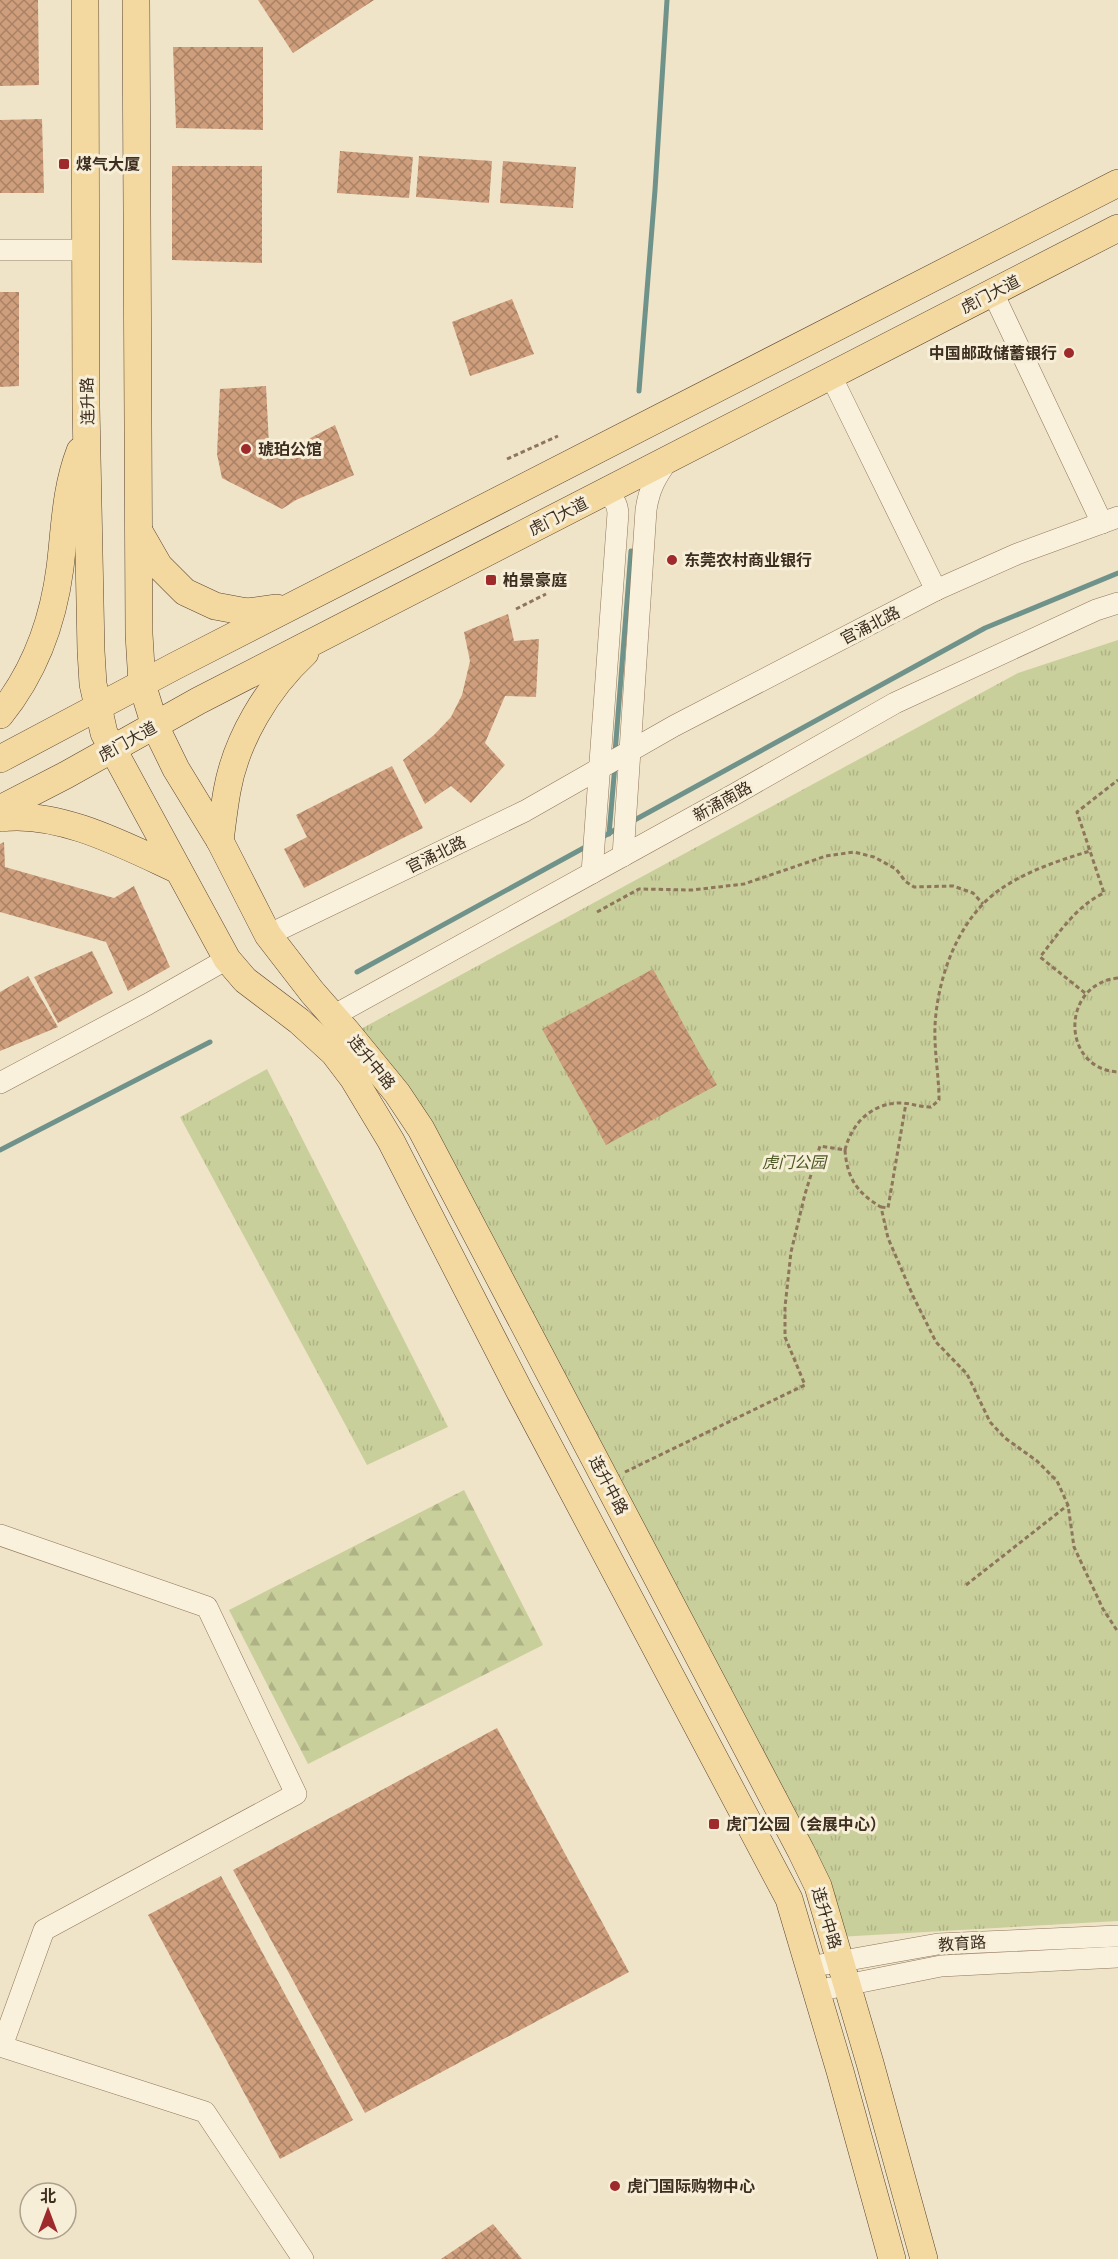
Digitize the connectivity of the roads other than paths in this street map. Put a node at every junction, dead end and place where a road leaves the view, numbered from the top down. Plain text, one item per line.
1 (85, 0) edge
2 (136, 0) edge
3 (1118, 183) edge
4 (1118, 228) edge
5 (0, 250) edge
6 (86, 250) junction
7 (993, 292) junction
8 (831, 376) junction
9 (87, 434) junction
10 (669, 459) junction
11 (597, 495) junction
12 (1110, 520) edge
13 (139, 531) junction
14 (936, 590) junction
15 (1118, 603) edge
16 (293, 606) junction
17 (324, 636) junction
18 (142, 684) junction
19 (97, 708) junction
20 (0, 715) edge
21 (155, 726) junction
22 (112, 750) junction
23 (629, 750) junction
24 (0, 759) edge
25 (601, 767) junction
26 (136, 793) joint
27 (0, 809) edge
28 (0, 818) edge
29 (220, 841) junction
30 (623, 847) junction
31 (593, 864) junction
32 (178, 870) junction
33 (268, 935) junction
34 (227, 959) junction
35 (333, 1016) junction
36 (0, 1083) edge
37 (0, 1535) edge
38 (1118, 1936) edge
39 (1118, 1957) edge
40 (843, 1972) junction
41 (812, 1979) junction
42 (1, 2046) edge
43 (303, 2259) edge
44 (892, 2259) edge
45 (924, 2259) edge

1 - 6 main road, 连升路
2 - 13 main road
3 - 16 main road
4 - 7 main road, 虎门大道
5 - 6 street
6 - 9 main road, 连升路
7 - 8 main road, 虎门大道
7 - 12 street
8 - 10 main road, 虎门大道
8 - 14 street
9 - 19 main road, 连升路
9 - 20 main road
10 - 11 main road, 虎门大道
10 - 23 street
11 - 17 main road, 虎门大道
11 - 25 street
12 - 14 street, 官涌北路
13 - 16 main road
13 - 18 main road
14 - 23 street, 官涌北路
15 - 30 street, 新涌南路
16 - 18 main road
17 - 21 main road, 虎门大道
17 - 29 main road
18 - 19 main road
18 - 21 main road
19 - 22 main road, 连升路
19 - 24 main road
21 - 22 main road, 虎门大道
21 - 29 main road, 连升中路
22 - 26 main road, 连升路
22 - 27 main road, 虎门大道
23 - 25 street, 官涌北路
23 - 30 street
25 - 31 street
25 - 33 street, 官涌北路
26 - 32 main road, 连升中路
28 - 32 main road
29 - 33 main road, 连升中路
30 - 31 street, 新涌南路
31 - 35 street, 新涌南路
32 - 34 main road, 连升中路
33 - 35 main road, 连升中路
34 - 36 street
34 - 41 main road, 连升中路
35 - 40 main road, 连升中路
37 - 42 street
38 - 40 street, 教育路
39 - 40 street, 教育路
40 - 41 street, 教育路
40 - 45 main road, 连升中路
41 - 44 main road, 连升中路
42 - 43 street

